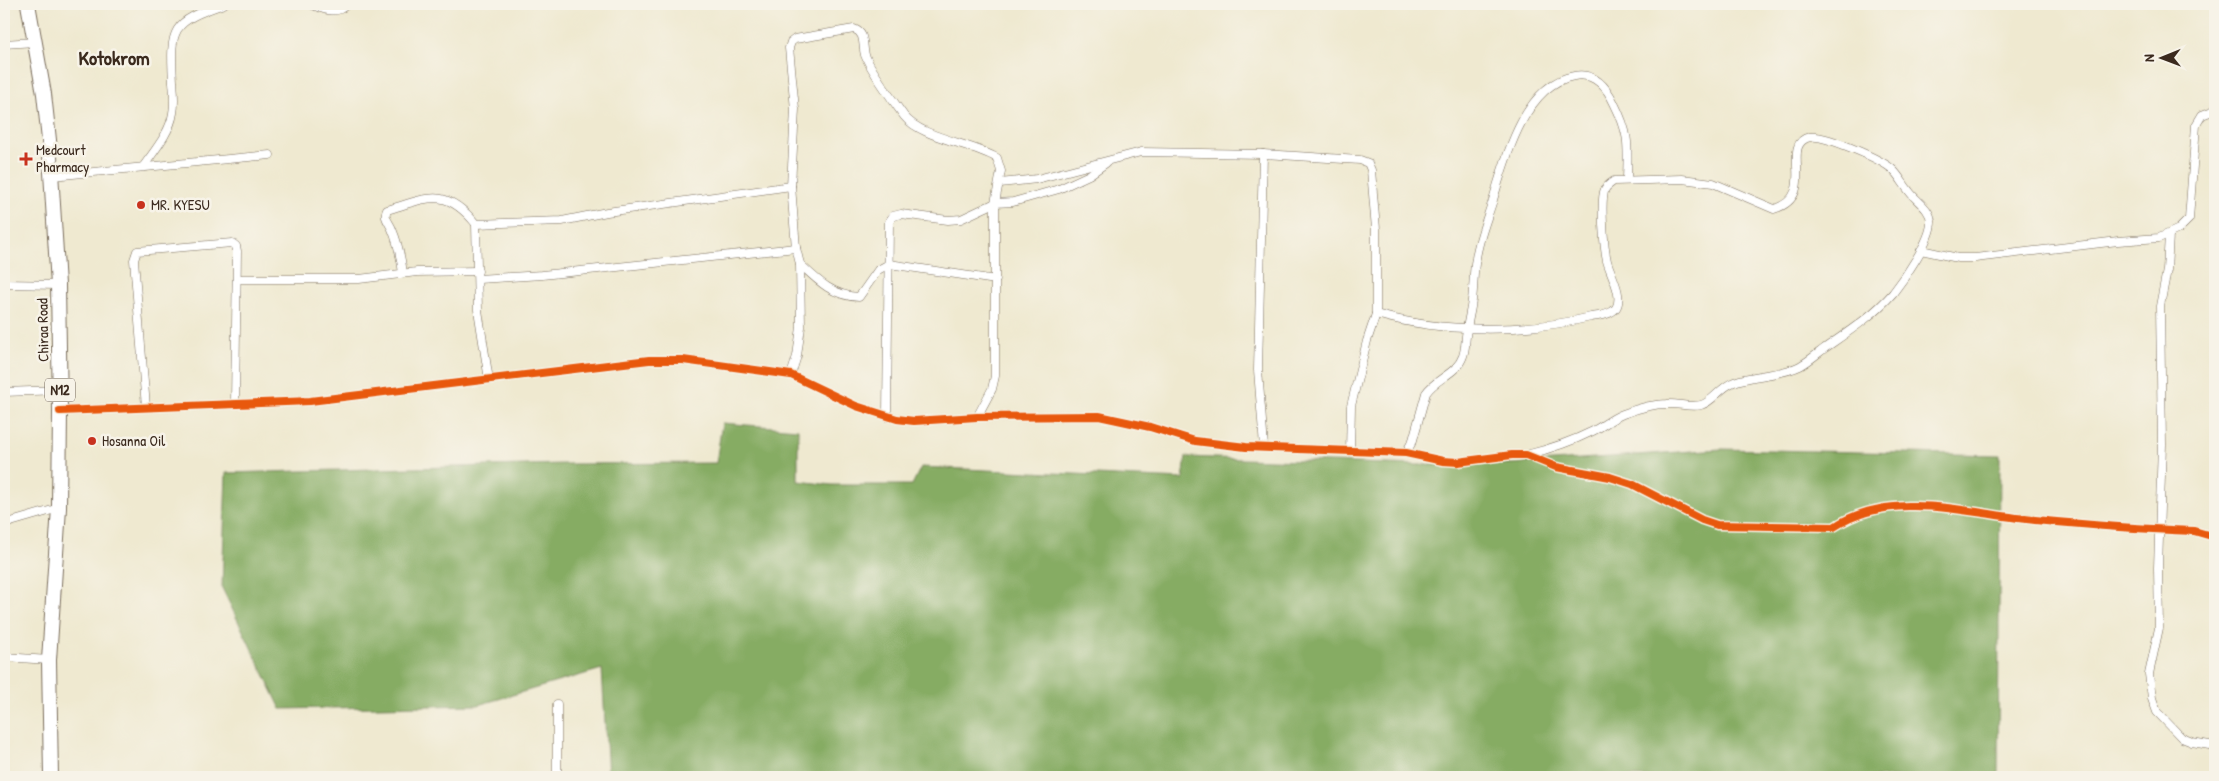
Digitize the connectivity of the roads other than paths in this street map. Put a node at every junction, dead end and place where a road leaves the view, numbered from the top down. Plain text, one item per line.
1 (28, 4) edge
2 (224, 4) edge
3 (310, 4) edge
4 (347, 4) edge
5 (35, 42) junction
6 (4, 44) edge
7 (2215, 110) edge
8 (270, 154) dead end
9 (1263, 154) junction
10 (1112, 159) junction
11 (143, 167) junction
12 (52, 176) junction
13 (1627, 180) junction
14 (1000, 183) junction
15 (791, 186) junction
16 (995, 203) junction
17 (476, 224) junction
18 (2169, 235) junction
19 (796, 248) junction
20 (1921, 250) junction
21 (800, 264) junction
22 (889, 264) junction
23 (403, 274) junction
24 (478, 275) junction
25 (237, 280) junction
26 (996, 280) junction
27 (4, 284) edge
28 (58, 285) junction
29 (1376, 314) junction
30 (1467, 327) junction
31 (791, 375) junction
32 (489, 380) junction
33 (60, 390) junction
34 (4, 392) edge
35 (235, 404) junction
36 (146, 407) junction
37 (60, 411) junction
38 (887, 417) junction
39 (976, 417) junction
40 (1264, 447) junction
41 (1350, 452) junction
42 (1406, 453) junction
43 (1526, 455) junction
44 (58, 508) junction
45 (4, 524) edge
46 (2158, 528) junction
47 (2215, 538) edge
48 (4, 657) edge
49 (49, 660) junction
50 (557, 704) dead end
51 (2215, 746) edge
52 (51, 777) edge
53 (557, 777) edge

1 - 5 highway, Chiraa Road / N12
2 - 11 street
3 - 4 street
5 - 6 street
5 - 12 highway, Chiraa Road / N12
7 - 18 street
8 - 11 street
9 - 10 street
9 - 29 street
9 - 40 street
10 - 14 street
10 - 16 street
11 - 12 street
12 - 28 highway, Chiraa Road / N12
13 - 20 street
13 - 30 street
13 - 30 street
14 - 15 street
14 - 16 street
15 - 17 street
15 - 19 street
16 - 22 street
16 - 26 street
17 - 23 street
17 - 24 street
18 - 20 street
18 - 46 street
19 - 21 street
19 - 24 street
20 - 43 street
21 - 22 street
21 - 31 street
22 - 26 street
22 - 38 street
23 - 24 street
23 - 25 street
24 - 32 street
25 - 35 street
25 - 36 street
26 - 39 street
27 - 28 street
28 - 33 highway, Chiraa Road / N12
29 - 30 street
29 - 41 street
30 - 42 street
31 - 32 street
31 - 38 street
32 - 35 street
33 - 34 street
33 - 37 highway, Chiraa Road / N12
35 - 36 street
36 - 37 street
37 - 44 highway, Chiraa Road / N12
38 - 39 street
39 - 40 street
40 - 41 street
41 - 42 street
42 - 43 street
43 - 46 street
44 - 45 street
44 - 49 highway, Chiraa Road / N12
46 - 47 street
46 - 51 street
48 - 49 street
49 - 52 highway, Chiraa Road / N12
50 - 53 street

